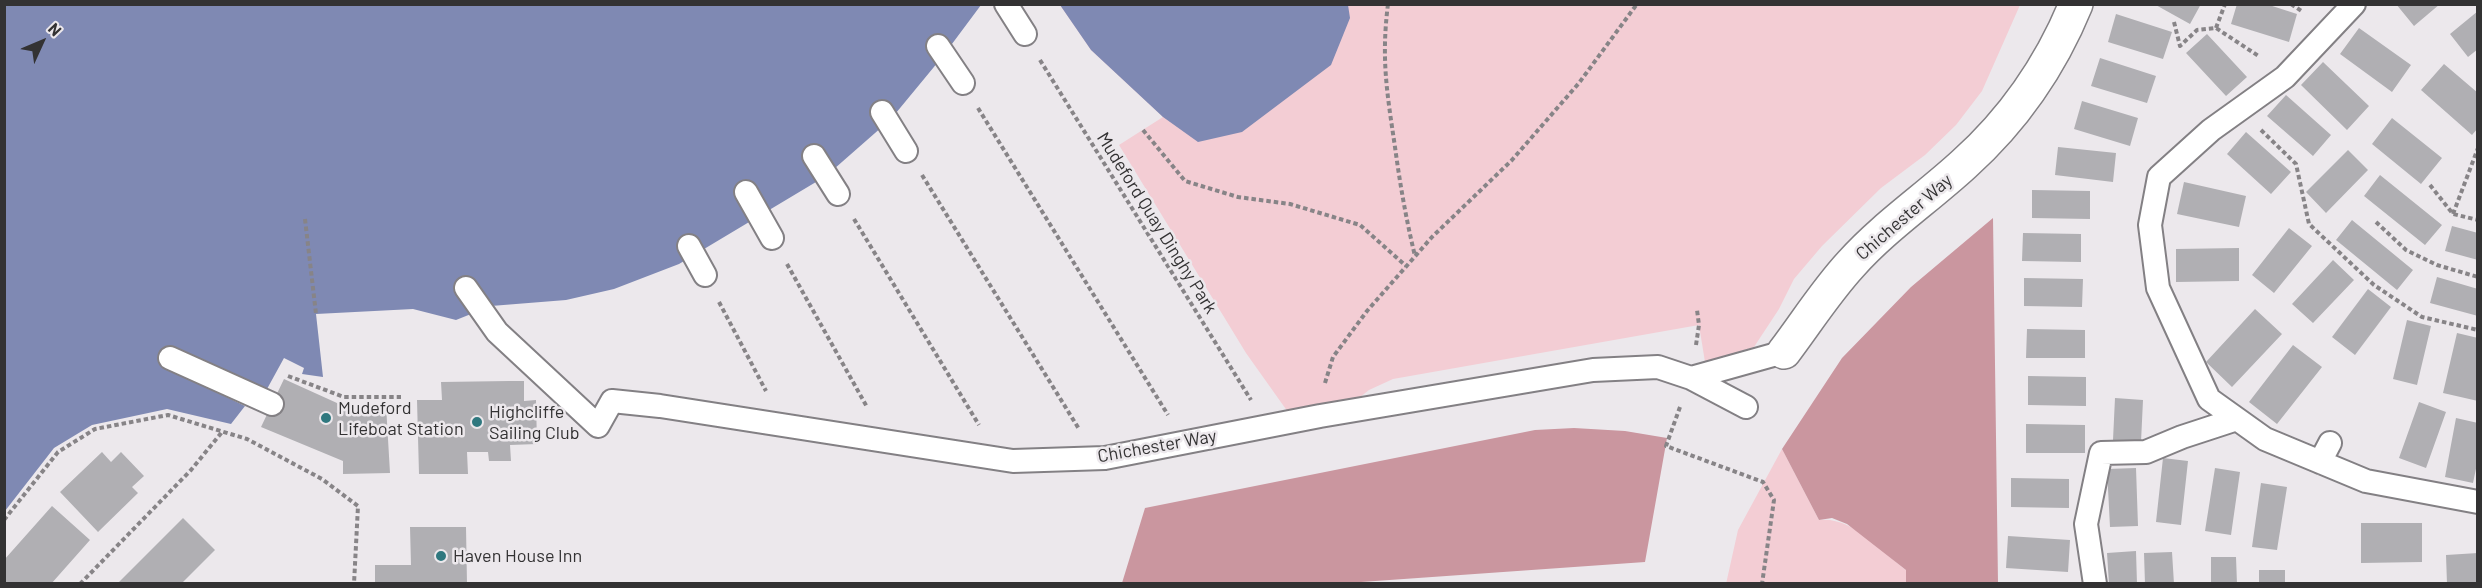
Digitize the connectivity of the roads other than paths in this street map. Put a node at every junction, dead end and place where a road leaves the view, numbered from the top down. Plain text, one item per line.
1 (1006, 4) edge
2 (2076, 4) edge
3 (2354, 4) edge
4 (1024, 34) road end
5 (938, 46) dead end
6 (963, 83) road end
7 (882, 112) dead end
8 (906, 151) road end
9 (814, 156) dead end
10 (746, 192) dead end
11 (838, 194) road end
12 (772, 238) road end
13 (689, 246) dead end
14 (705, 275) road end
15 (466, 288) dead end
16 (1784, 352) joint
17 (170, 358) dead end
18 (1691, 378) junction
19 (272, 404) dead end
20 (1746, 407) dead end
21 (2237, 419) junction
22 (2478, 502) edge
23 (2095, 584) edge

1 - 4 lane
2 - 16 street, Chichester Way
3 - 21 lane
5 - 6 lane
7 - 8 lane
9 - 11 lane
10 - 12 lane
13 - 14 lane
15 - 18 lane, Chichester Way
16 - 18 lane, Chichester Way
17 - 19 lane
18 - 20 lane, Chichester Way
21 - 22 lane
21 - 23 lane

